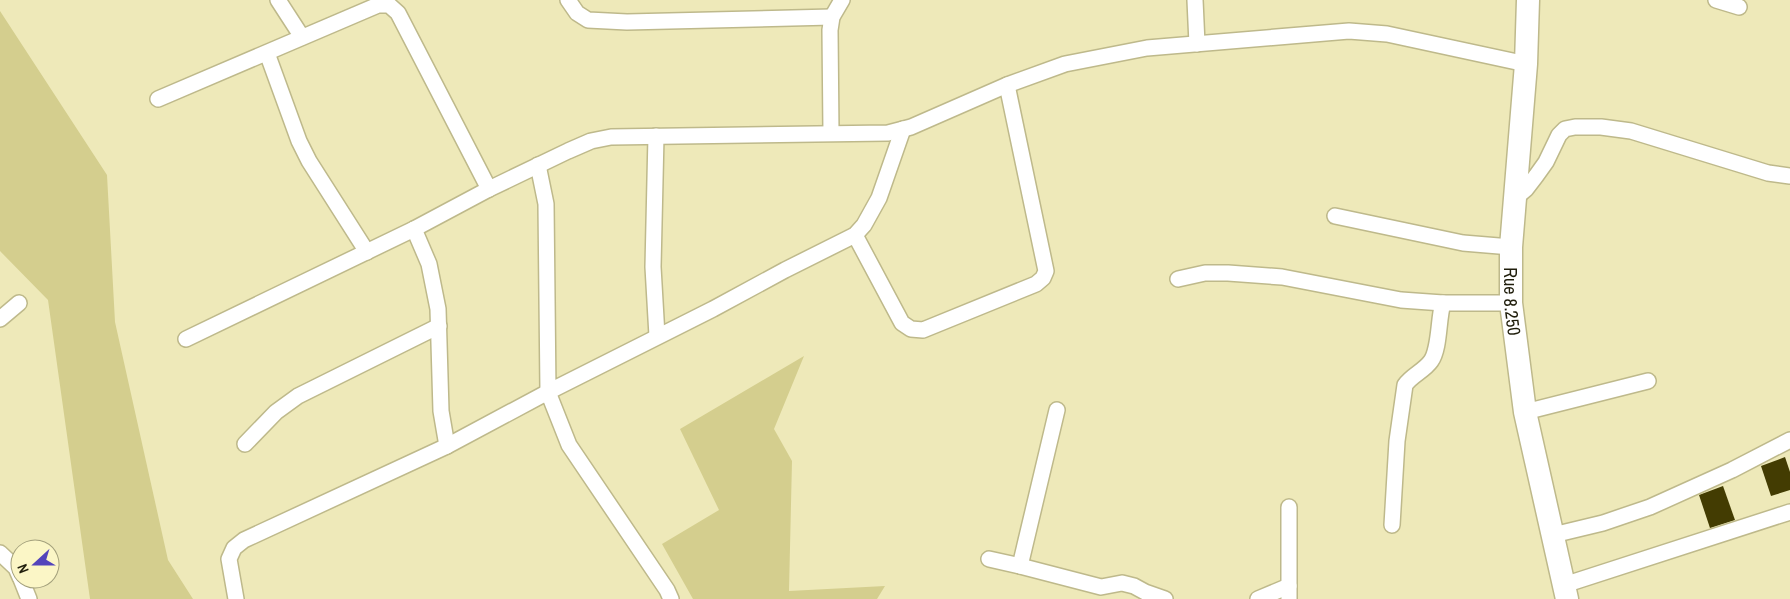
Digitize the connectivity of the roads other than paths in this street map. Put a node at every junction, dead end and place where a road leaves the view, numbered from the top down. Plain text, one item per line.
1 (278, 0) edge
2 (568, 0) edge
3 (842, 0) edge
4 (1195, 0) edge
5 (1528, 0) edge
6 (1716, 0) edge
7 (1739, 7) dead end
8 (832, 18) junction
9 (302, 38) junction
10 (1197, 44) junction
11 (266, 53) junction
12 (1526, 64) junction
13 (1007, 85) junction
14 (158, 99) dead end
15 (904, 129) junction
16 (831, 133) junction
17 (656, 136) junction
18 (538, 165) junction
19 (1790, 176) edge
20 (489, 189) junction
21 (1514, 199) junction
22 (1335, 216) dead end
23 (414, 229) junction
24 (855, 235) junction
25 (1511, 247) junction
26 (367, 252) junction
27 (1178, 279) dead end
28 (19, 303) dead end
29 (1443, 303) junction
30 (1511, 303) junction
31 (0, 319) edge
32 (439, 326) junction
33 (657, 336) junction
34 (186, 340) dead end
35 (1648, 381) dead end
36 (548, 392) junction
37 (1057, 410) dead end
38 (1526, 412) junction
39 (1790, 440) edge
40 (245, 444) dead end
41 (447, 446) junction
42 (1289, 506) dead end
43 (1790, 512) edge
44 (1392, 524) dead end
45 (1553, 535) junction
46 (0, 553) edge
47 (989, 560) dead end
48 (10, 562) edge
49 (1020, 566) junction
50 (1565, 592) edge
51 (1101, 593) edge
52 (1289, 593) edge
53 (236, 599) edge
54 (671, 599) edge
55 (1165, 599) edge
56 (1258, 599) edge

1 - 9 street
2 - 8 street
3 - 8 street
4 - 10 street
5 - 12 highway, Rue 8.250
6 - 7 street
8 - 16 street
9 - 11 street
9 - 20 street
10 - 12 street
10 - 13 street
11 - 14 street
11 - 26 street
12 - 21 highway, Rue 8.250
13 - 15 street
13 - 24 street
15 - 16 street
15 - 24 street
16 - 17 street
17 - 18 street
17 - 33 street
18 - 20 street
18 - 36 street
19 - 21 street
20 - 23 street
21 - 25 highway, Rue 8.250
22 - 25 street
23 - 26 street
23 - 32 street
24 - 33 street
25 - 30 highway, Rue 8.250
26 - 34 street
27 - 29 street
28 - 31 street
29 - 30 street
29 - 44 street
30 - 38 highway, Rue 8.250
32 - 40 street
32 - 41 street
33 - 36 street
35 - 38 street
36 - 41 street
36 - 54 street
37 - 49 street
38 - 45 highway, Rue 8.250
39 - 45 street
41 - 53 street
42 - 52 street
43 - 50 street
45 - 50 highway, Rue 8.250
46 - 48 street
47 - 49 street
49 - 51 street
51 - 55 street
52 - 56 street

